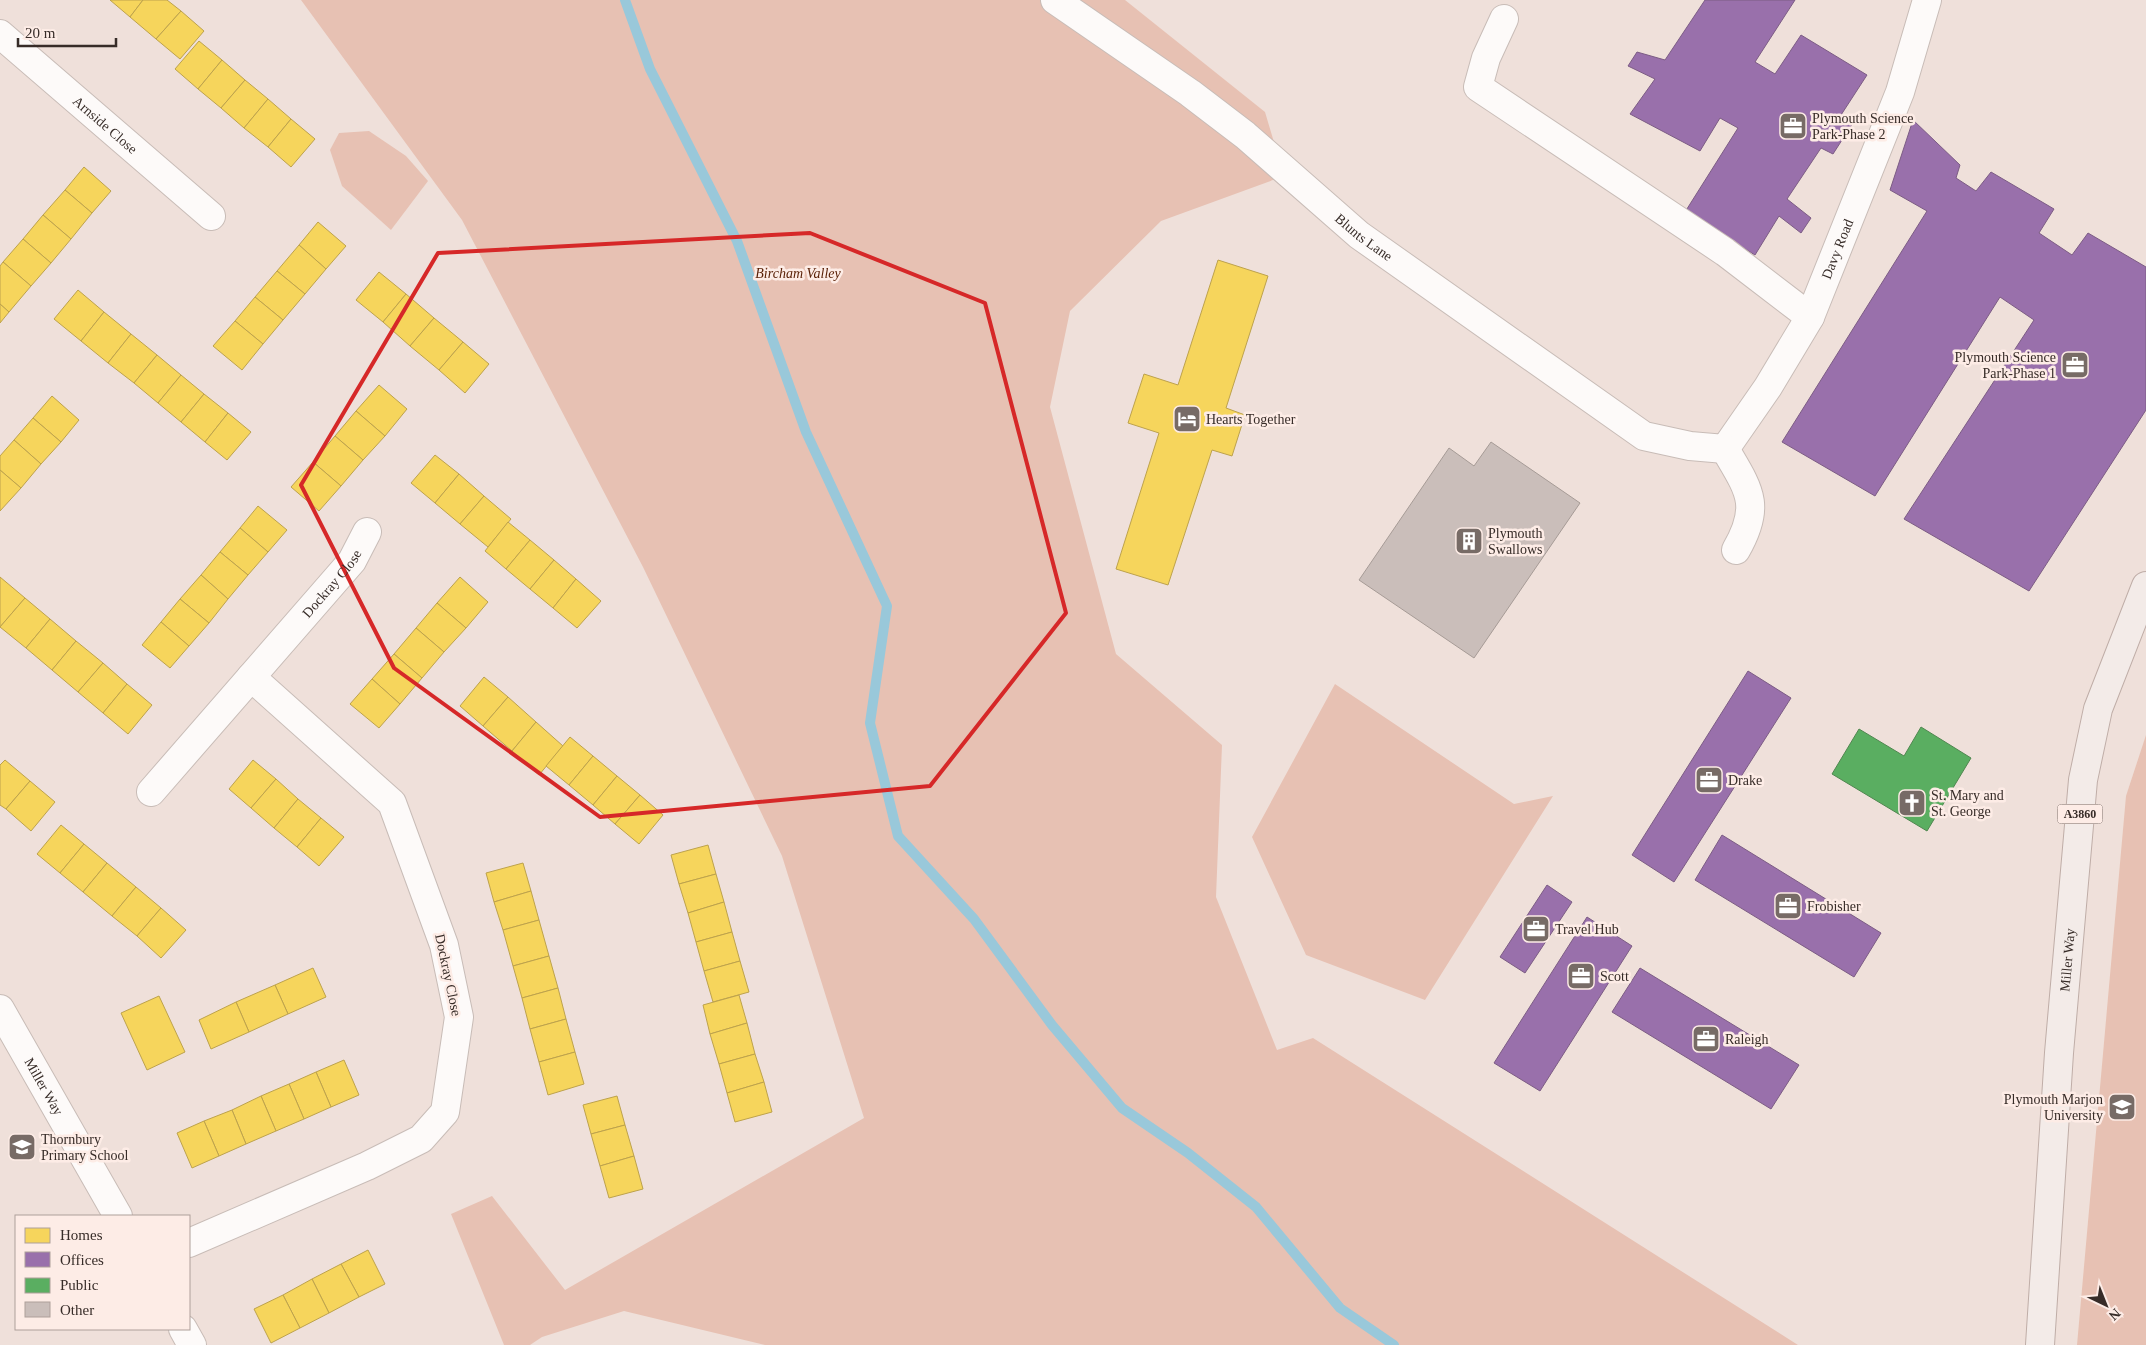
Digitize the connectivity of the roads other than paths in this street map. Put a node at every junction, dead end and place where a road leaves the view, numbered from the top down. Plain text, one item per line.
1 (1055, 0) edge
2 (1927, 0) edge
3 (1504, 19) dead end
4 (0, 34) edge
5 (211, 216) dead end
6 (1810, 317) junction
7 (1725, 450) junction
8 (367, 532) dead end
9 (1736, 550) dead end
10 (2146, 586) edge
11 (251, 677) junction
12 (151, 792) dead end
13 (0, 1009) edge
14 (117, 1215) edge
15 (190, 1243) edge
16 (184, 1330) edge
17 (192, 1345) edge
18 (2040, 1345) edge

1 - 7 street, Blunts Lane
2 - 6 street, Davy Road
3 - 6 street
4 - 5 street, Arnside Close
6 - 7 street, Davy Road
7 - 9 street
8 - 11 street, Dockray Close
10 - 18 main road, Miller Way / A3860
11 - 12 street, Dockray Close
11 - 15 street, Dockray Close
13 - 14 street, Miller Way
16 - 17 street

